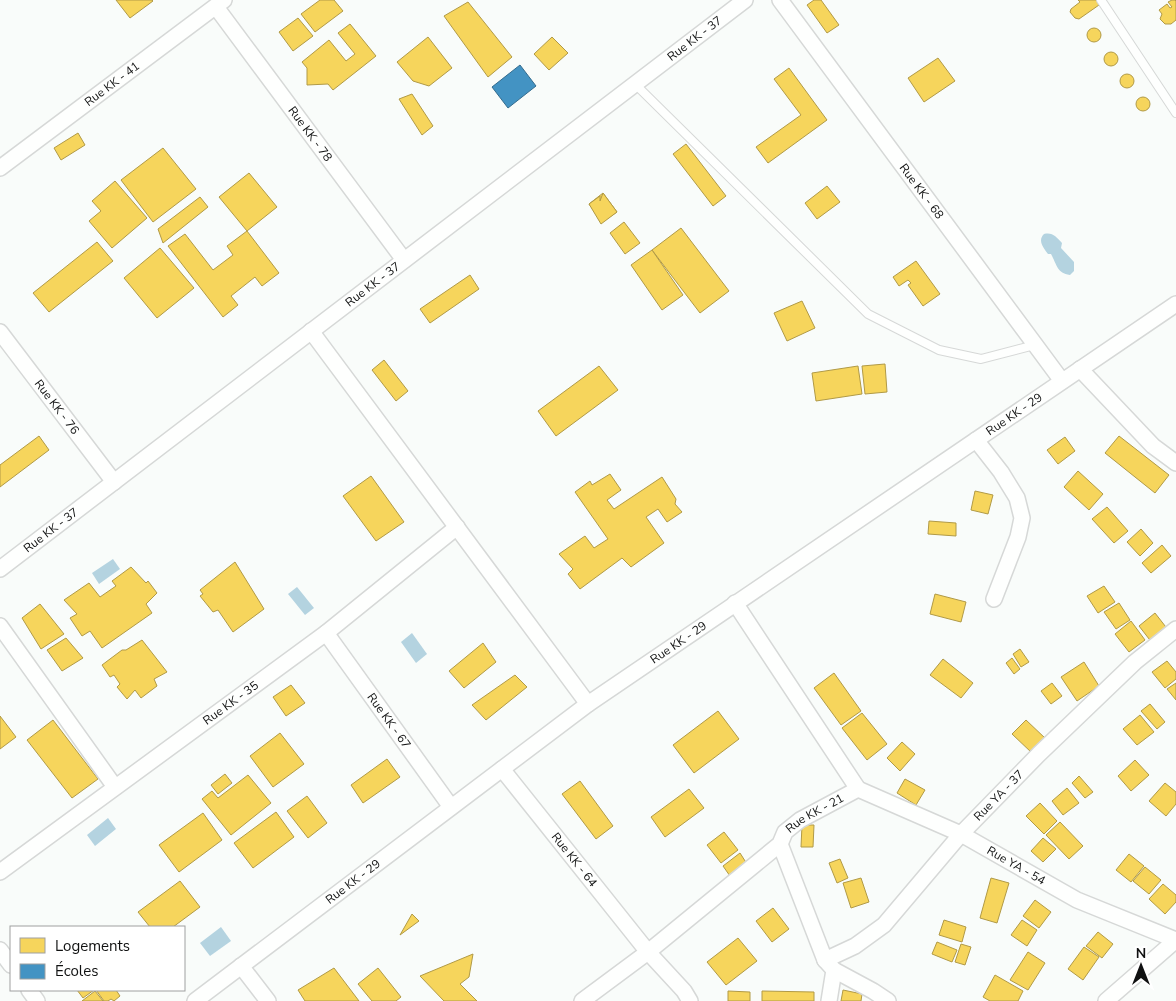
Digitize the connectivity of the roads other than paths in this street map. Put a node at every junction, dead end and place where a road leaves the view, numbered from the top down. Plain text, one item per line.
1 (745, 0) edge
2 (780, 0) edge
3 (1101, 0) edge
4 (220, 3) edge
5 (635, 84) junction
6 (1176, 113) edge
7 (0, 168) edge
8 (404, 260) junction
9 (1176, 304) edge
10 (311, 331) junction
11 (0, 332) edge
12 (1035, 345) junction
13 (1080, 369) junction
14 (1062, 382) junction
15 (976, 440) junction
16 (1176, 463) edge
17 (114, 482) junction
18 (457, 527) junction
19 (0, 569) edge
20 (994, 599) dead end
21 (735, 604) junction
22 (0, 626) edge
23 (1176, 630) edge
24 (326, 633) junction
25 (588, 704) junction
26 (502, 769) junction
27 (115, 787) junction
28 (858, 789) junction
29 (451, 807) junction
30 (960, 834) junction
31 (780, 844) junction
32 (0, 872) edge
33 (1176, 940) edge
34 (0, 950) edge
35 (648, 952) junction
36 (10, 964) edge
37 (829, 965) junction
38 (241, 966) junction
39 (195, 1001) edge
40 (268, 1001) edge
41 (582, 1001) edge
42 (690, 1001) edge
43 (829, 1001) edge
44 (888, 1001) edge
45 (1106, 1001) edge

1 - 5 street, Rue KK - 37
2 - 12 street, Rue KK - 68
3 - 6 lane
4 - 7 street, Rue KK - 41
4 - 8 street, Rue KK - 78
5 - 8 street, Rue KK - 37
5 - 12 lane
8 - 10 street, Rue KK - 37
9 - 13 street, Rue KK - 29
10 - 17 street, Rue KK - 37
10 - 18 street
11 - 17 street, Rue KK - 76
12 - 14 street, Rue KK - 68
13 - 14 street, Rue KK - 29
13 - 16 street
14 - 15 street, Rue KK - 29
15 - 20 street
15 - 21 street, Rue KK - 29
17 - 19 street, Rue KK - 37
18 - 24 street, Rue KK - 35
18 - 25 street
21 - 25 street, Rue KK - 29
21 - 28 street, Rue KK - 21
22 - 27 street
23 - 30 street, Rue YA - 37
24 - 27 street, Rue KK - 35
24 - 29 street, Rue KK - 67
25 - 26 street, Rue KK - 29
26 - 29 street, Rue KK - 29
26 - 35 street, Rue KK - 64
27 - 32 street, Rue KK - 35
28 - 30 street, Rue YA - 54
28 - 31 street, Rue KK - 21
29 - 38 street, Rue KK - 29
30 - 33 street, Rue YA - 54
30 - 37 street, Rue YA - 37
31 - 35 street, Rue KK - 21
31 - 37 street
33 - 45 street
34 - 36 street
35 - 41 street, Rue KK - 21
35 - 42 street, Rue KK - 64
37 - 43 street
37 - 44 street
38 - 39 street, Rue KK - 29
38 - 40 street

